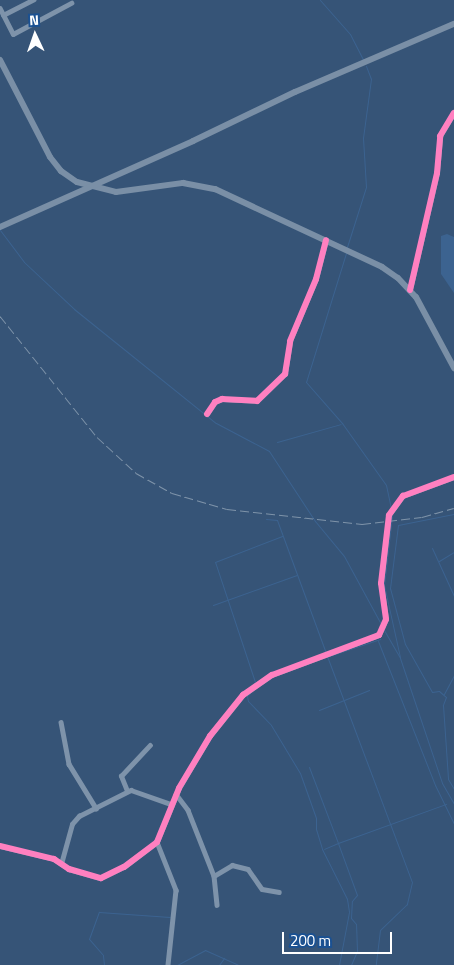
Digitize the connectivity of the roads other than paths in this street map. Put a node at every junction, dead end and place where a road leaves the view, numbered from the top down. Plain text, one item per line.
1 (33, 0) edge
2 (71, 3) dead end
3 (0, 8) edge
4 (4, 15) junction
5 (454, 24) edge
6 (0, 60) edge
7 (454, 113) edge
8 (90, 187) junction
9 (0, 228) edge
10 (326, 240) junction
11 (410, 290) junction
12 (454, 368) edge
13 (207, 414) dead end
14 (454, 476) edge
15 (61, 722) dead end
16 (150, 745) dead end
17 (127, 790) junction
18 (176, 794) junction
19 (171, 804) junction
20 (96, 808) junction
21 (157, 842) junction
22 (0, 846) edge
23 (61, 864) junction
24 (214, 876) junction
25 (279, 892) dead end
26 (217, 905) dead end
27 (168, 965) edge

1 - 4 street
2 - 4 street
3 - 4 street
5 - 8 main road
6 - 8 main road
7 - 11 street
8 - 9 main road
8 - 10 main road
10 - 11 main road
10 - 13 street
11 - 12 main road
14 - 18 street
15 - 20 street
16 - 17 street
17 - 19 street
17 - 20 street
18 - 19 street
18 - 24 street
19 - 21 street
20 - 23 street
21 - 23 street
21 - 27 street
22 - 23 street
24 - 25 street
24 - 26 street

